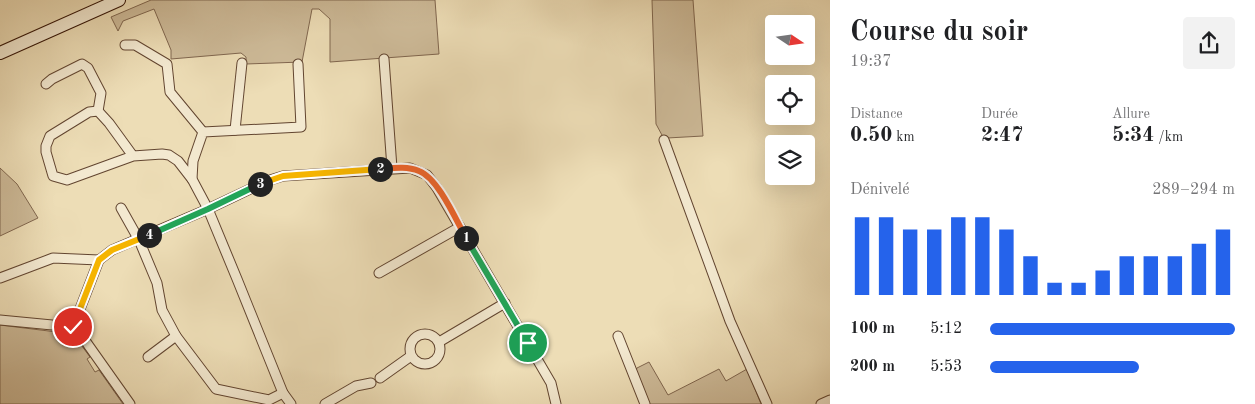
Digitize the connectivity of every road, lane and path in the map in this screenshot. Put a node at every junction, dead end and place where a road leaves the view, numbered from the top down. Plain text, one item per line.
1 (119, 0) edge
2 (45, 34) junction
3 (125, 45) dead end
4 (0, 53) edge
5 (0, 57) edge
6 (384, 59) dead end
7 (242, 63) dead end
8 (298, 64) dead end
9 (46, 84) dead end
10 (98, 111) junction
11 (235, 130) junction
12 (203, 132) junction
13 (664, 140) dead end
14 (133, 156) junction
15 (392, 168) junction
16 (192, 178) junction
17 (121, 208) dead end
18 (208, 209) junction
19 (460, 227) junction
20 (139, 240) junction
21 (99, 260) junction
22 (379, 273) dead end
23 (0, 278) edge
24 (505, 304) junction
25 (0, 320) edge
26 (73, 327) junction
27 (176, 336) junction
28 (618, 336) dead end
29 (438, 342) junction
30 (412, 356) junction
31 (148, 357) dead end
32 (380, 378) dead end
33 (371, 383) dead end
34 (282, 394) junction
35 (830, 400) edge
36 (130, 404) edge
37 (291, 404) edge
38 (325, 404) edge
39 (556, 404) edge
40 (644, 404) edge
41 (767, 404) edge
42 (821, 404) edge

1 - 2 main road
2 - 4 main road
2 - 5 main road
3 - 12 street
6 - 15 street
7 - 11 street
8 - 11 street
9 - 10 street
10 - 14 street
10 - 14 street
11 - 12 street
12 - 16 street
13 - 41 street
14 - 16 street
15 - 18 street
15 - 19 street
16 - 18 street
17 - 20 street
18 - 20 street
18 - 34 street
19 - 22 street
19 - 24 street
20 - 21 street
20 - 27 street
21 - 23 street
21 - 26 street
24 - 29 street
24 - 39 street
25 - 26 street
26 - 36 street
27 - 31 street
27 - 34 street
28 - 40 street
29 - 30 street
29 - 30 street
30 - 32 street
33 - 38 street
34 - 37 street
35 - 42 street

